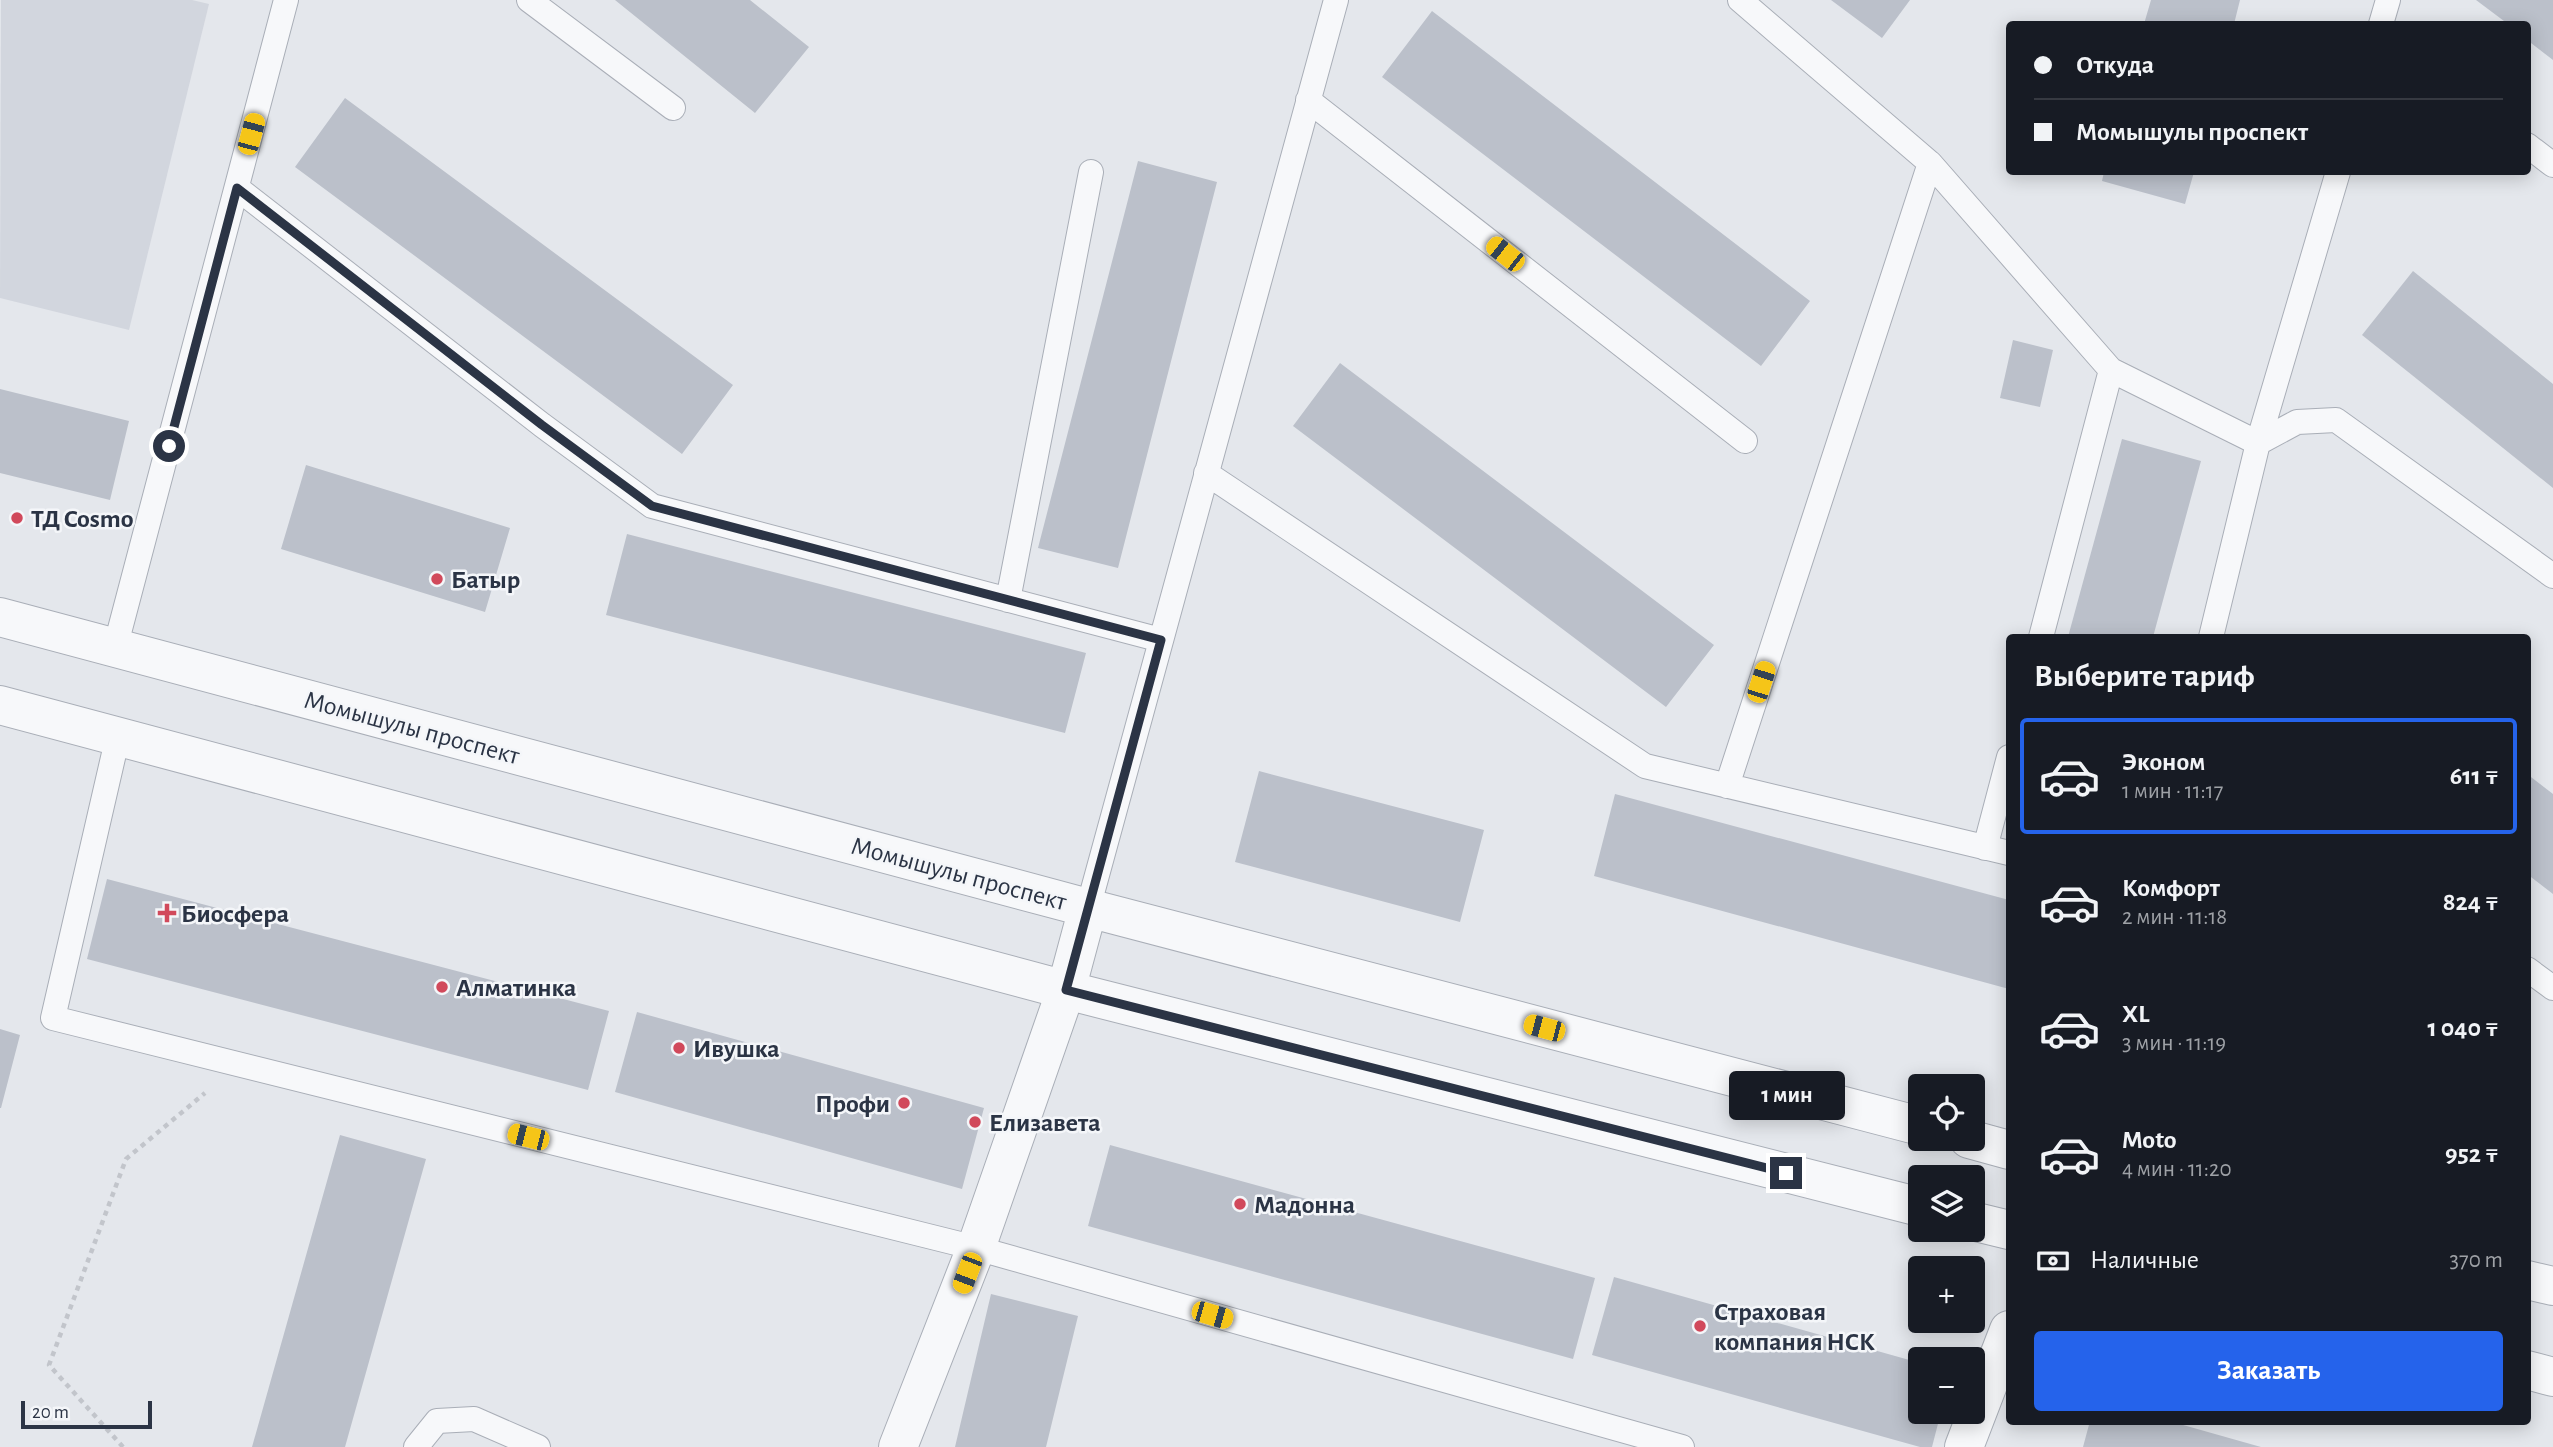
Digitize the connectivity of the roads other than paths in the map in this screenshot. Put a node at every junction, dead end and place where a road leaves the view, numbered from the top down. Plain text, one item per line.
1 (286, 0) edge
2 (529, 0) edge
3 (1336, 0) edge
4 (1740, 0) edge
5 (2388, 0) edge
6 (2382, 21) edge
7 (1308, 100) junction
8 (673, 108) dead end
9 (2531, 148) edge
10 (1930, 163) junction
11 (2553, 165) edge
12 (1091, 172) dead end
13 (2337, 175) edge
14 (237, 188) junction
15 (2111, 370) junction
16 (1745, 442) dead end
17 (2258, 443) junction
18 (1206, 473) junction
19 (2553, 576) edge
20 (1008, 600) junction
21 (0, 617) edge
22 (2042, 634) edge
23 (2212, 634) edge
24 (1161, 640) junction
25 (115, 648) junction
26 (0, 705) edge
27 (118, 736) junction
28 (2006, 780) edge
29 (1727, 786) junction
30 (1997, 850) edge
31 (1088, 908) junction
32 (2531, 973) edge
33 (2553, 988) edge
34 (1066, 990) junction
35 (1908, 1123) edge
36 (1985, 1143) edge
37 (2006, 1149) edge
38 (1908, 1204) edge
39 (1985, 1224) edge
40 (2006, 1229) edge
41 (976, 1248) junction
42 (2531, 1281) edge
43 (2553, 1286) edge
44 (2006, 1338) edge
45 (2531, 1371) edge
46 (2553, 1377) edge
47 (416, 1447) edge
48 (538, 1447) edge
49 (898, 1447) edge
50 (1682, 1447) edge
51 (1964, 1447) edge

1 - 14 lane
2 - 8 lane
3 - 7 lane
4 - 10 lane
5 - 6 lane
7 - 16 lane
7 - 18 lane
9 - 11 lane
10 - 15 lane
10 - 29 lane
12 - 20 lane
13 - 17 lane
14 - 20 lane
14 - 25 lane
15 - 17 lane
15 - 22 lane
17 - 19 lane
17 - 23 lane
18 - 24 lane
18 - 29 lane
20 - 24 lane
21 - 25 street, Момышулы проспект
24 - 31 lane
25 - 31 street, Момышулы проспект
26 - 27 street
27 - 34 street
27 - 41 lane
28 - 30 lane
29 - 30 lane
31 - 34 street
31 - 35 street, Момышулы проспект
32 - 33 lane
34 - 38 street
34 - 41 street
36 - 37 street
39 - 40 street
41 - 49 street
41 - 50 lane
42 - 43 street
44 - 51 street
45 - 46 street
47 - 48 lane

